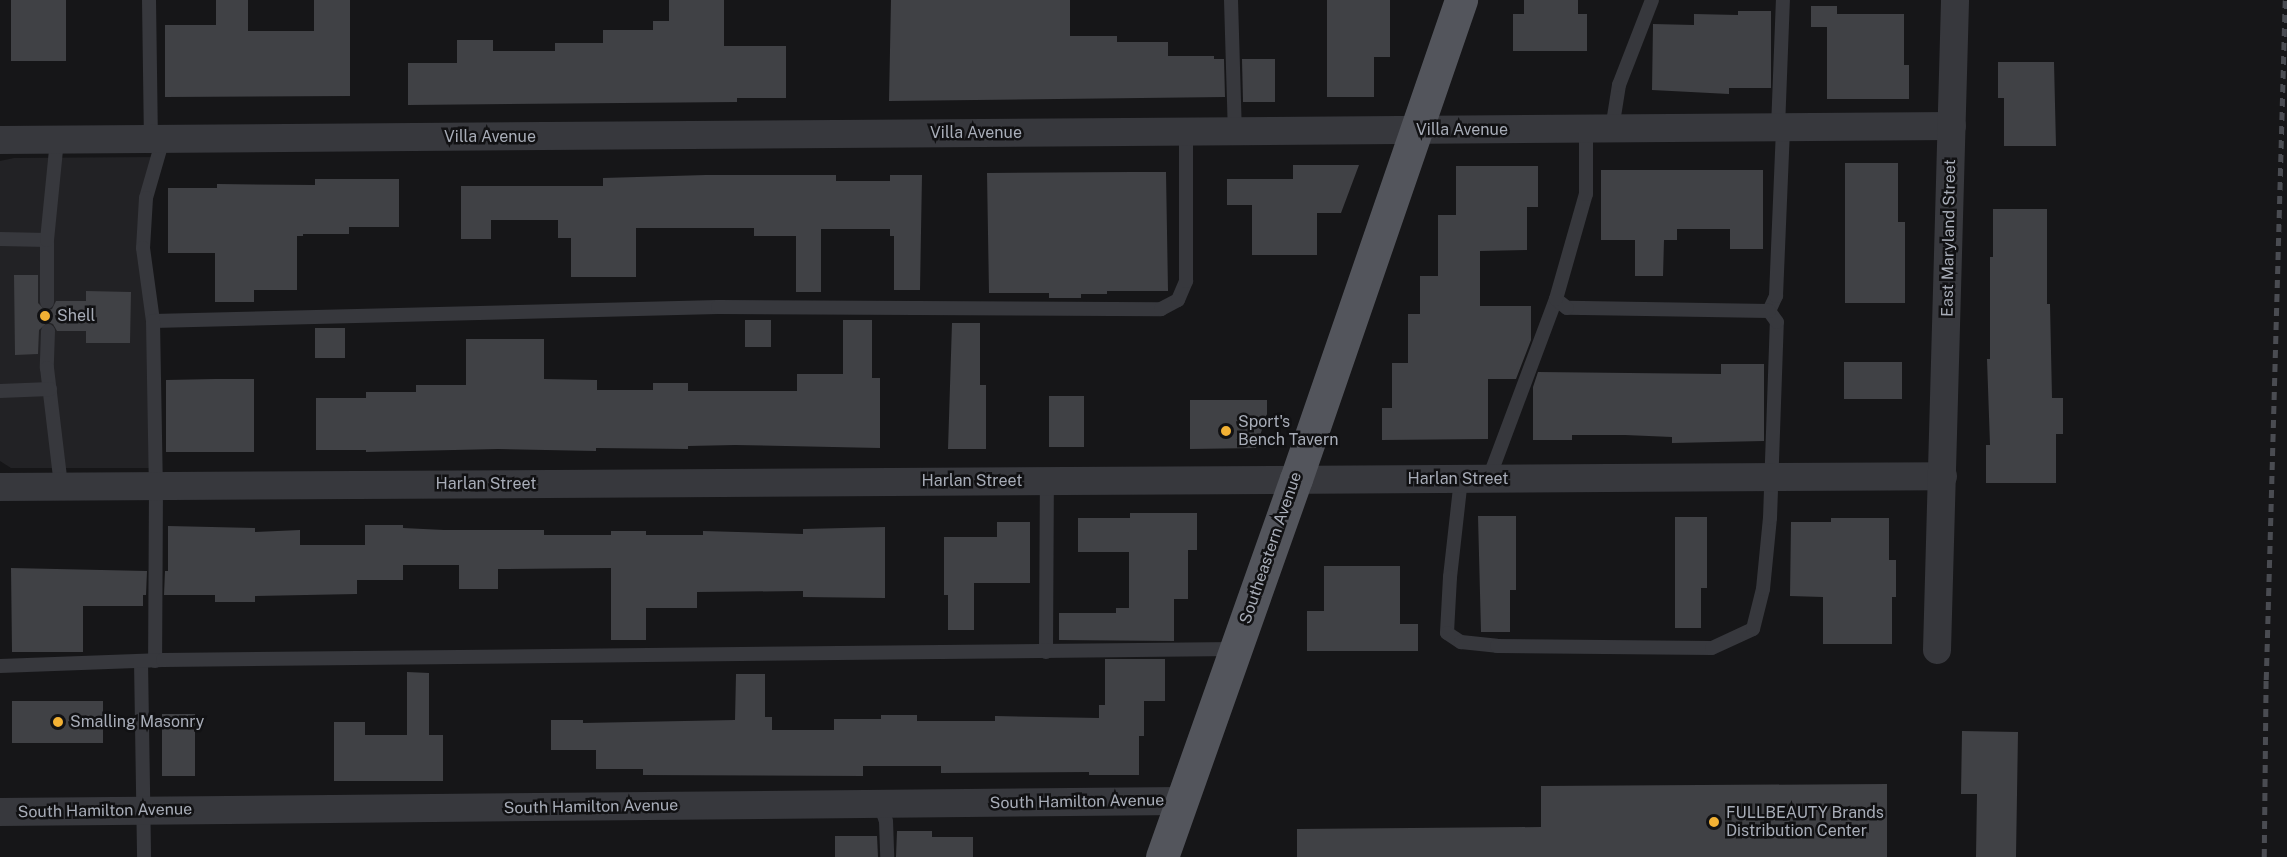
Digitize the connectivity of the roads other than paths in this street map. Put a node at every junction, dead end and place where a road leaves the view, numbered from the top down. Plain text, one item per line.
1 (149, 0) edge
2 (1231, 0) edge
3 (1461, 0) edge
4 (1652, 0) edge
5 (1783, 0) edge
6 (1955, 0) edge
7 (1952, 126) junction
8 (1780, 127) junction
9 (1599, 129) junction
10 (1415, 130) junction
11 (1235, 131) junction
12 (1185, 132) junction
13 (157, 139) junction
14 (0, 140) edge
15 (57, 140) junction
16 (0, 239) edge
17 (47, 240) junction
18 (1556, 299) junction
19 (47, 302) dead end
20 (1768, 311) junction
21 (153, 321) junction
22 (48, 331) dead end
23 (50, 389) junction
24 (0, 391) edge
25 (1943, 476) junction
26 (1773, 477) junction
27 (1489, 478) junction
28 (1296, 479) junction
29 (1461, 479) junction
30 (1047, 481) junction
31 (61, 486) junction
32 (156, 486) junction
33 (0, 487) edge
34 (1235, 649) junction
35 (1937, 650) dead end
36 (1046, 652) junction
37 (148, 661) junction
38 (0, 666) edge
39 (1181, 801) junction
40 (880, 804) junction
41 (144, 811) junction
42 (0, 812) edge
43 (144, 857) edge
44 (887, 857) edge
45 (1162, 857) edge

1 - 13 lane
2 - 11 lane
3 - 10 main road, Southeastern Avenue
4 - 9 lane
5 - 8 lane
6 - 7 street, East Maryland Street
7 - 8 street, Villa Avenue
7 - 25 street, East Maryland Street
8 - 9 street, Villa Avenue
8 - 20 lane
9 - 10 street, Villa Avenue
9 - 18 lane
10 - 11 street, Villa Avenue
10 - 28 main road, Southeastern Avenue
11 - 12 street, Villa Avenue
12 - 13 street, Villa Avenue
12 - 21 lane
13 - 15 street, Villa Avenue
13 - 21 lane
14 - 15 street, Villa Avenue
15 - 17 lane
16 - 17 lane
17 - 19 lane
18 - 20 lane
18 - 27 lane
20 - 26 lane
21 - 32 lane
22 - 23 lane
23 - 24 lane
23 - 31 lane
25 - 26 street, Harlan Street
25 - 35 street, East Maryland Street
26 - 27 street, Harlan Street
26 - 29 lane
27 - 29 street, Harlan Street
28 - 29 street, Harlan Street
28 - 30 street, Harlan Street
28 - 34 main road, Southeastern Avenue
30 - 32 street, Harlan Street
30 - 36 lane
31 - 32 street, Harlan Street
31 - 33 street, Harlan Street
32 - 37 lane
34 - 36 lane
34 - 39 main road, Southeastern Avenue
36 - 37 lane
37 - 38 lane
37 - 41 lane
39 - 40 street, South Hamilton Avenue
39 - 45 main road, Southeastern Avenue
40 - 41 street, South Hamilton Avenue
40 - 44 lane
41 - 42 street, South Hamilton Avenue
41 - 43 lane

